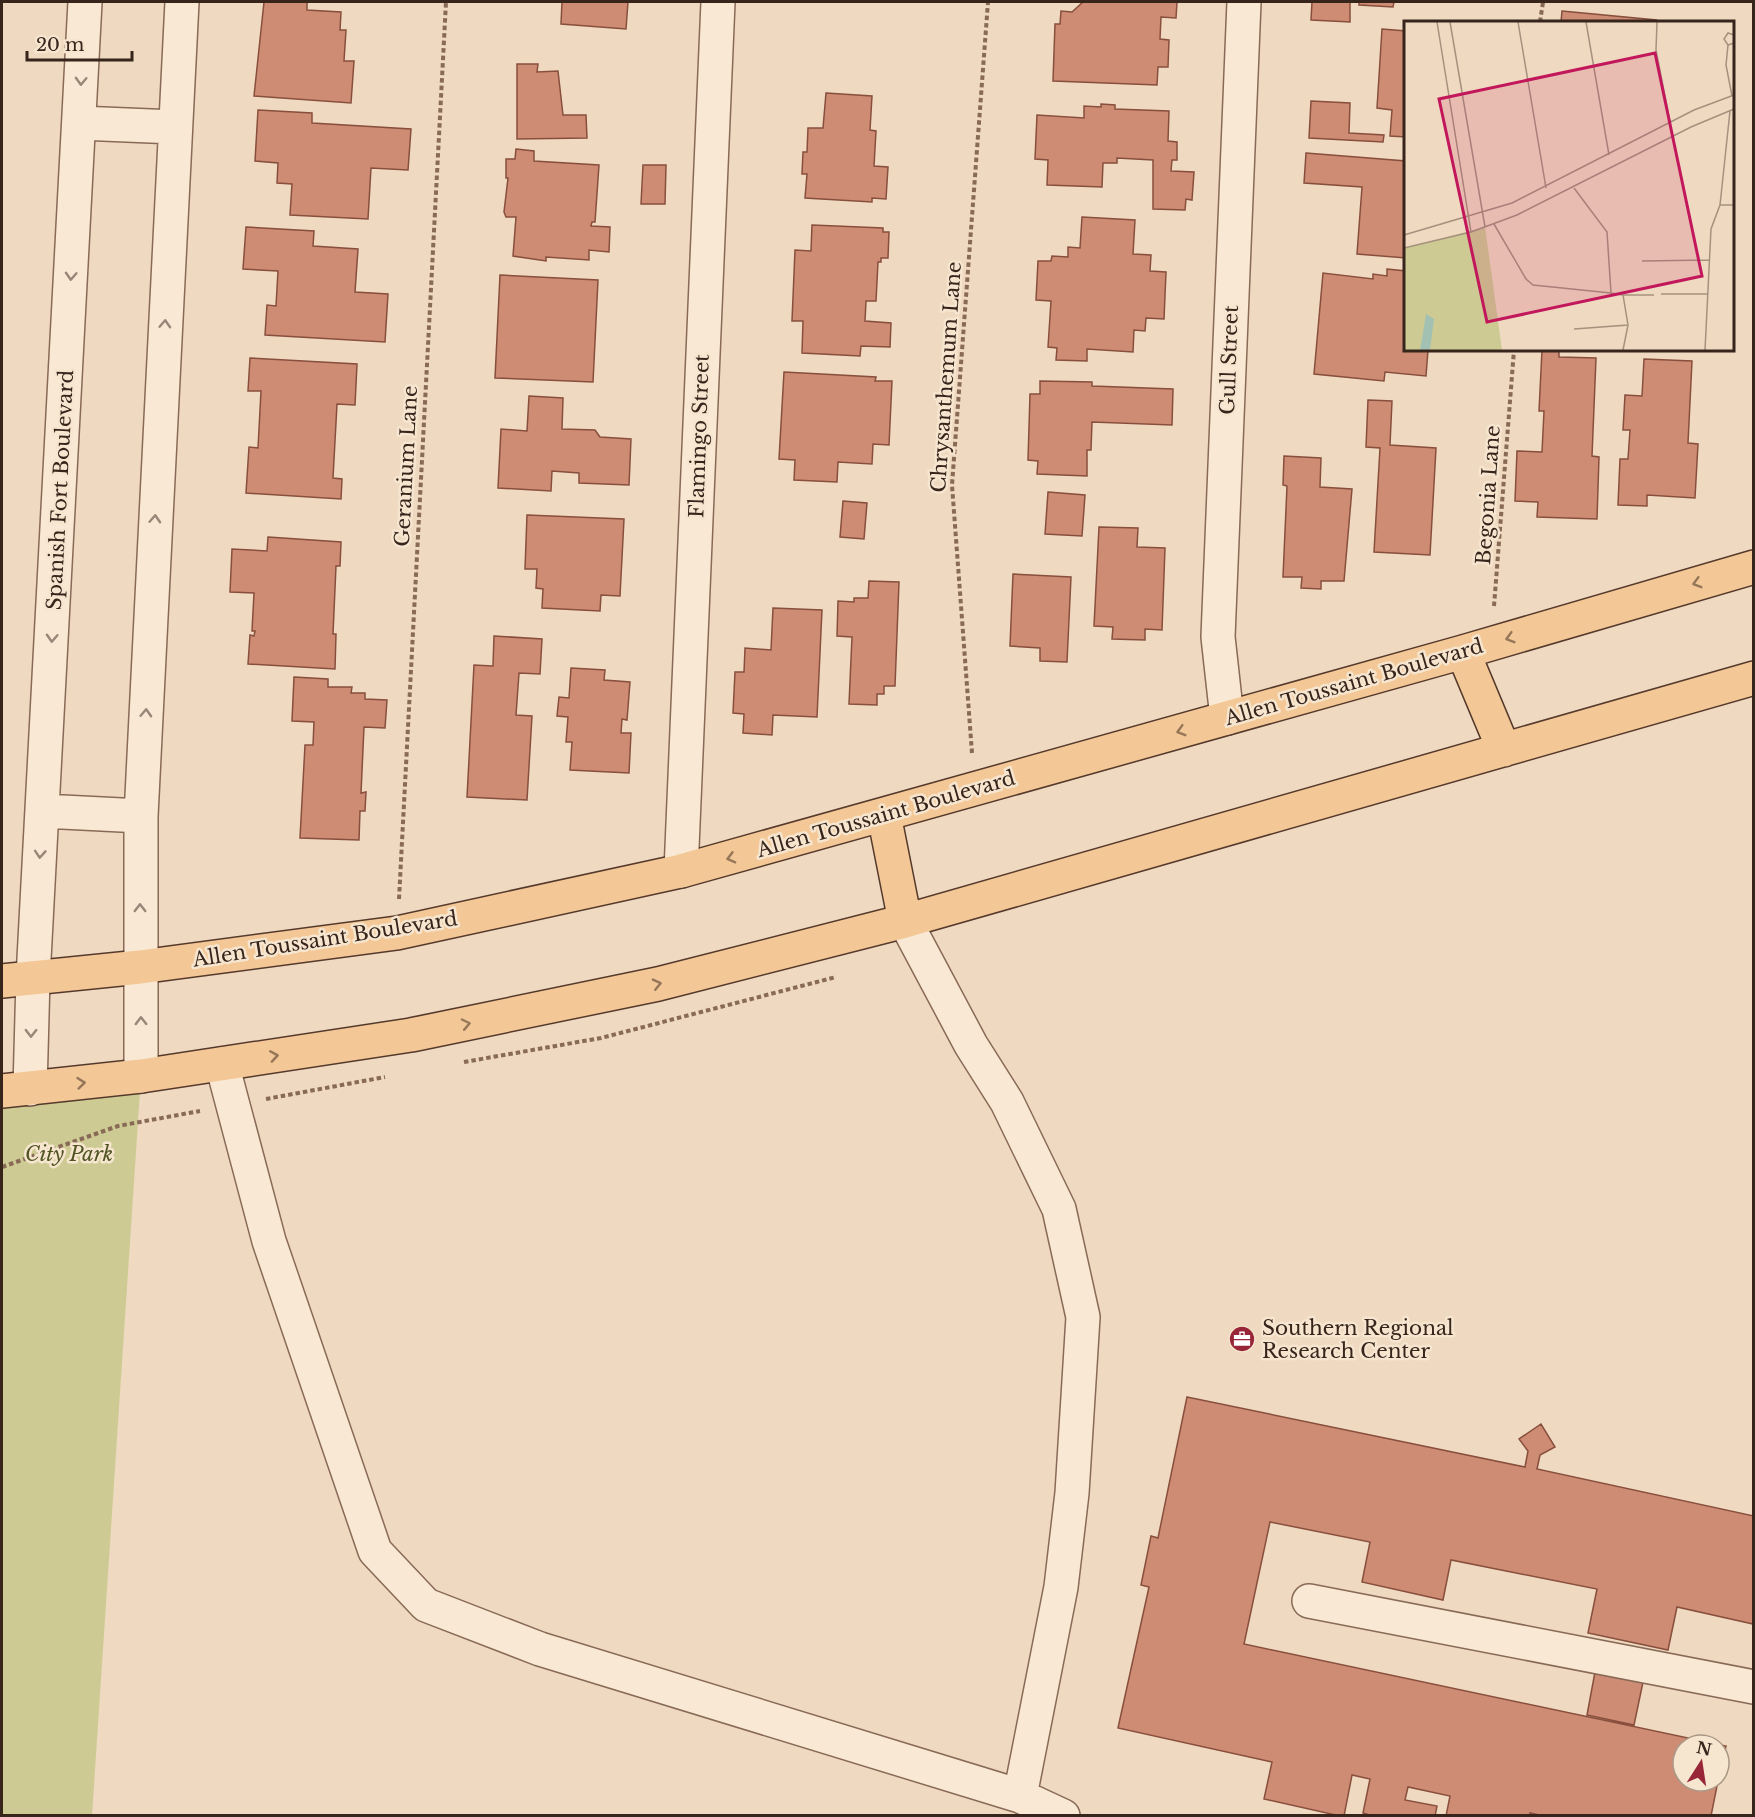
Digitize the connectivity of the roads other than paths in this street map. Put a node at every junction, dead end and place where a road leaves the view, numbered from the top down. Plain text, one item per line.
1 (85, 2) edge
2 (182, 2) edge
3 (718, 2) edge
4 (1244, 2) edge
5 (79, 123) junction
6 (176, 127) junction
7 (1754, 567) edge
8 (1477, 648) junction
9 (1754, 678) edge
10 (1227, 718) junction
11 (1504, 750) junction
12 (43, 811) junction
13 (884, 815) junction
14 (141, 816) junction
15 (681, 871) junction
16 (905, 921) junction
17 (140, 967) junction
18 (17, 979) edge
19 (222, 1064) junction
20 (141, 1076) junction
21 (16, 1090) edge
22 (1309, 1601) dead end
23 (1754, 1687) edge
24 (1020, 1796) junction
25 (1063, 1815) edge

1 -> 5 street, Spanish Fort Boulevard
2 - 6 street
3 - 15 street, Flamingo Street
4 - 10 street, Gull Street
5 - 6 street
5 -> 12 street, Spanish Fort Boulevard
14 -> 6 street
7 -> 8 main road, Allen Toussaint Boulevard
8 - 10 main road, Allen Toussaint Boulevard
8 - 11 main road
9 - 11 main road
10 -> 13 main road, Allen Toussaint Boulevard
11 - 16 main road
12 - 14 street
12 -> 18 street, Spanish Fort Boulevard
13 -> 15 main road, Allen Toussaint Boulevard
13 - 16 main road
17 -> 14 street
15 - 17 main road, Allen Toussaint Boulevard
19 -> 16 main road
16 - 24 street
17 - 18 main road, Allen Toussaint Boulevard
20 -> 17 street
18 -> 21 street, Spanish Fort Boulevard
19 - 20 main road
19 - 24 street
21 -> 20 main road
22 - 23 street
24 - 25 street

